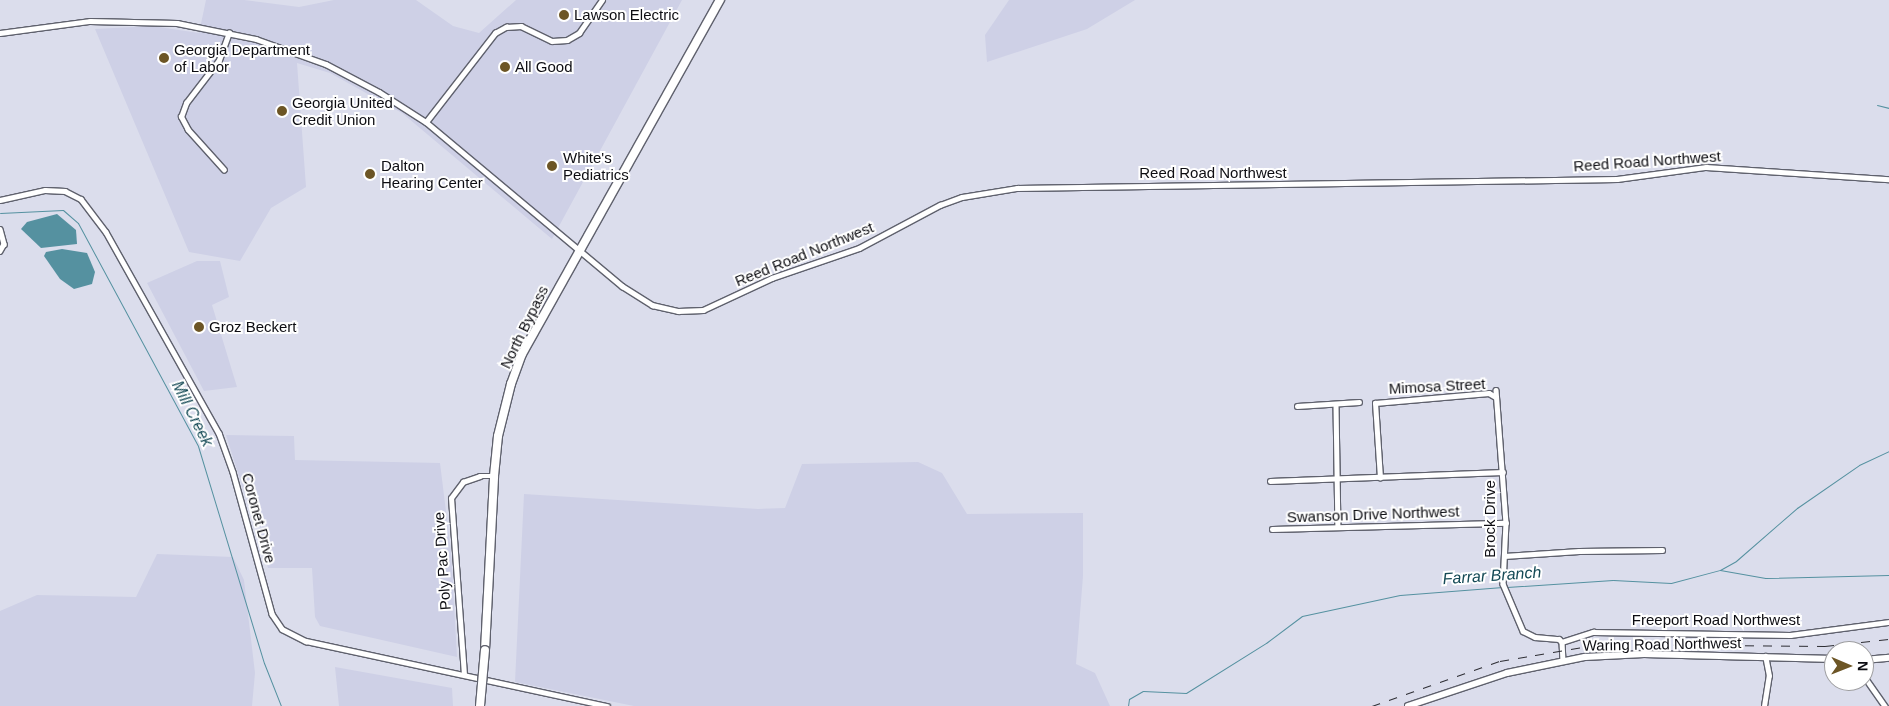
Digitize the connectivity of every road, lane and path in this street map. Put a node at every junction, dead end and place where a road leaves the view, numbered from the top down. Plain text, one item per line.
1 (602, 0) edge
2 (720, 0) edge
3 (229, 32) junction
4 (0, 33) edge
5 (426, 122) junction
6 (224, 170) dead end
7 (1889, 179) edge
8 (0, 200) edge
9 (0, 229) edge
10 (580, 250) junction
11 (0, 251) edge
12 (1496, 390) dead end
13 (1496, 397) junction
14 (1359, 402) dead end
15 (1336, 405) junction
16 (1297, 406) dead end
17 (1503, 472) junction
18 (494, 476) junction
19 (1380, 478) junction
20 (1338, 480) junction
21 (1270, 481) dead end
22 (1506, 523) junction
23 (1338, 527) junction
24 (1272, 529) dead end
25 (1662, 550) dead end
26 (1504, 556) junction
27 (1889, 622) edge
28 (1562, 642) junction
29 (1765, 656) junction
30 (1889, 658) edge
31 (1824, 659) edge
32 (1874, 659) edge
33 (1563, 660) junction
34 (464, 675) junction
35 (1874, 690) edge
36 (593, 705) edge
37 (480, 706) edge
38 (607, 706) edge
39 (1408, 706) edge
40 (1764, 706) edge
41 (1886, 706) edge

1 - 5 street
2 - 10 highway, North Bypass
3 - 4 street, Reed Road Northwest
3 - 5 street, Reed Road Northwest
3 - 6 street
5 - 10 street, Reed Road Northwest
7 - 10 street, Reed Road Northwest
8 - 34 street, Coronet Drive
9 - 11 street
10 - 18 highway, North Bypass
12 - 13 street, Brock Drive
13 - 17 street, Brock Drive
13 - 19 street, Mimosa Street
14 - 15 street
15 - 16 street
15 - 20 street
17 - 19 street
17 - 22 street, Brock Drive
18 - 34 street, Poly Pac Drive
18 - 37 highway, North Bypass, bridge
19 - 20 street
20 - 21 street
20 - 23 street
22 - 23 street, Swanson Drive Northwest
22 - 26 street, Brock Drive
23 - 24 street, Swanson Drive Northwest
25 - 26 street
26 - 28 street, Brock Drive
27 - 28 street, Freeport Road Northwest
28 - 33 street
29 - 31 street, Waring Road Northwest
29 - 33 street, Waring Road Northwest
29 - 40 street
30 - 32 street
33 - 39 street, Waring Road Northwest
34 - 36 street, Coronet Drive
35 - 41 street
36 - 38 street, Coronet Drive

